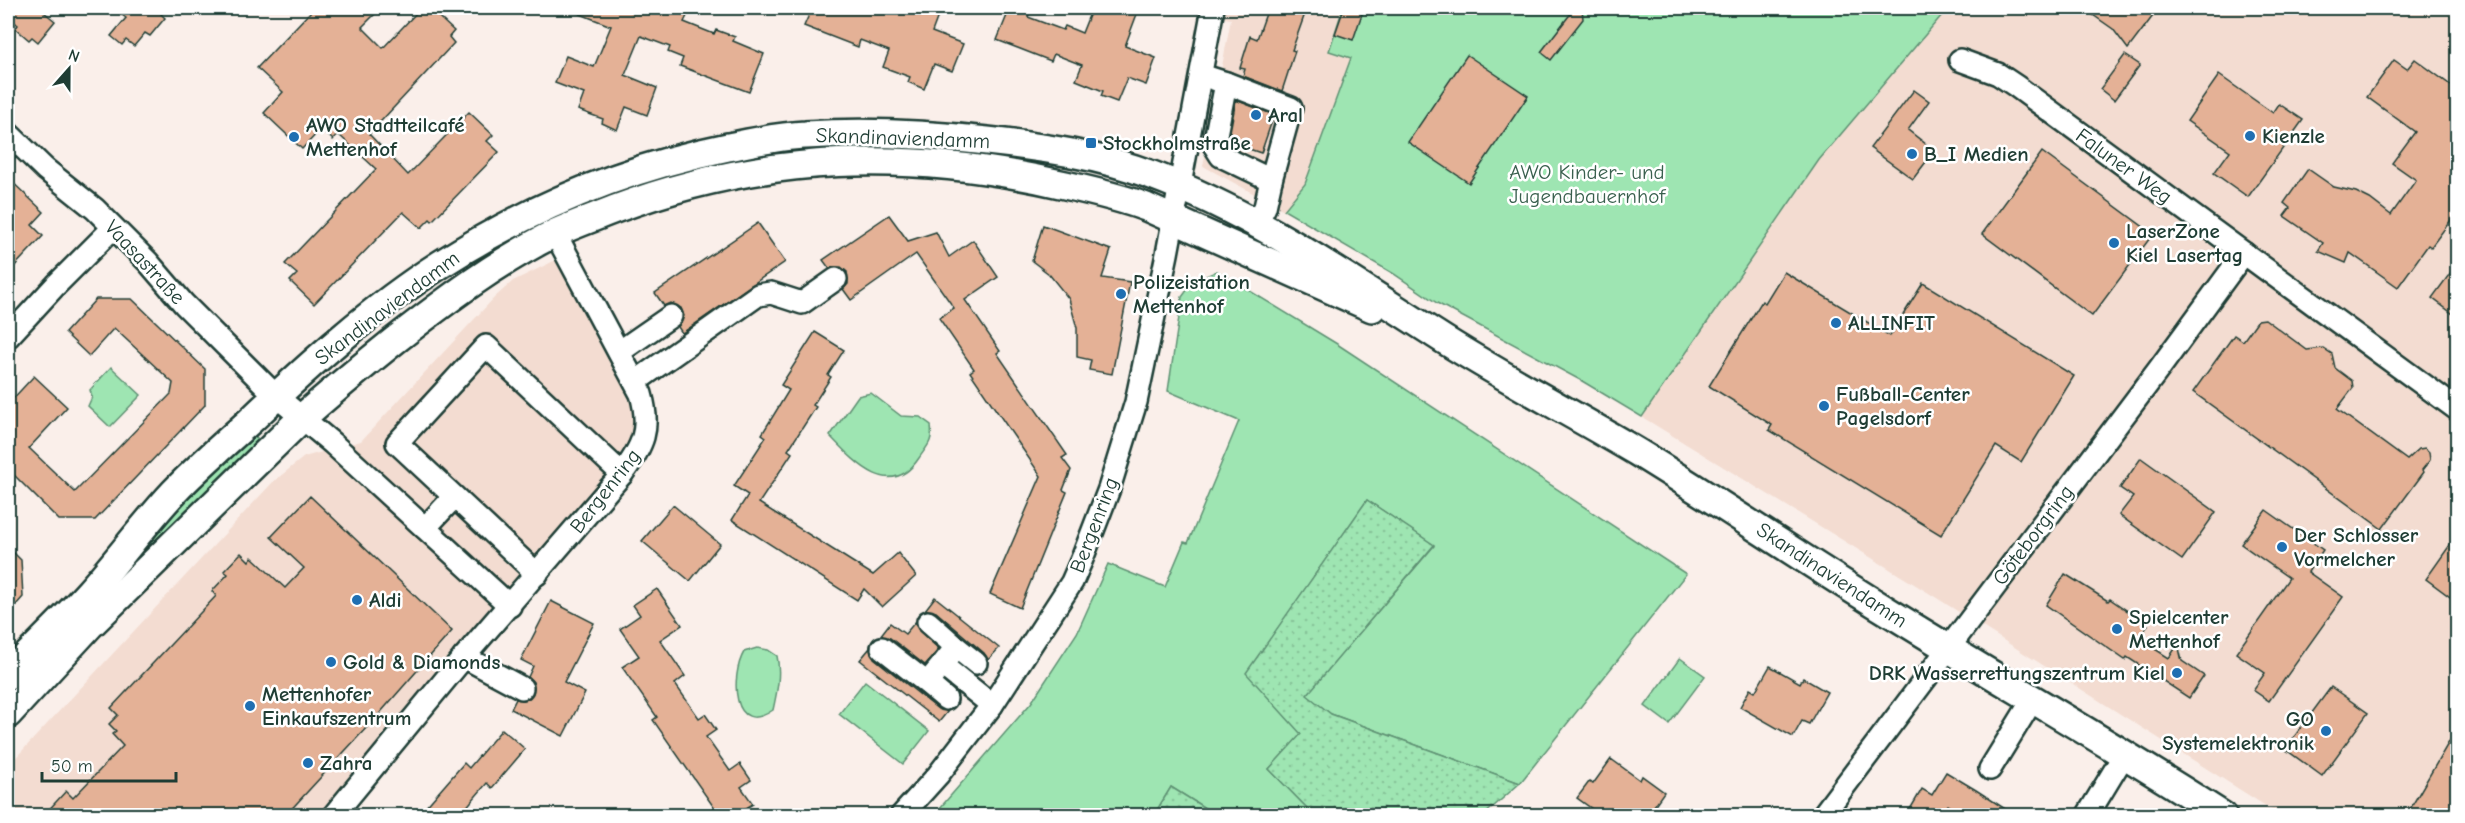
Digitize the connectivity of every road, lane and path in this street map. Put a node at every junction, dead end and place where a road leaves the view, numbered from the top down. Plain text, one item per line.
1 (1213, 8) edge
2 (1960, 60) dead end
3 (1201, 75) junction
4 (1226, 83) junction
5 (8, 133) edge
6 (1271, 180) junction
7 (1179, 186) junction
8 (1173, 218) junction
9 (1256, 224) junction
10 (113, 228) junction
11 (555, 233) junction
12 (2244, 253) junction
13 (836, 279) dead end
14 (668, 312) dead end
15 (8, 337) edge
16 (1439, 337) junction
17 (617, 348) junction
18 (635, 382) junction
19 (276, 396) junction
20 (2457, 410) edge
21 (302, 418) junction
22 (622, 474) junction
23 (454, 497) junction
24 (425, 528) junction
25 (537, 574) junction
26 (510, 606) junction
27 (927, 622) dead end
28 (956, 647) junction
29 (882, 648) dead end
30 (1949, 649) junction
31 (464, 657) junction
32 (976, 663) dead end
33 (942, 665) junction
34 (8, 675) edge
35 (927, 683) junction
36 (522, 688) dead end
37 (946, 699) dead end
38 (2033, 699) junction
39 (992, 705) junction
40 (8, 714) edge
41 (2124, 755) junction
42 (1990, 769) dead end
43 (343, 812) edge
44 (901, 816) edge
45 (1822, 816) edge
46 (2087, 816) edge
47 (2223, 816) edge

1 - 3 street
2 - 12 street, Faluner Weg
3 - 4 street
3 - 7 street
4 - 6 street
4 - 6 street
5 - 10 street, Vaasastraße
6 - 9 street
7 - 8 street, Bergenring
7 - 9 main road, Skandinaviendamm
7 - 19 main road, Skandinaviendamm
8 - 11 main road, Skandinaviendamm
8 - 16 main road, Skandinaviendamm
8 - 39 street, Bergenring
9 - 16 main road, Skandinaviendamm
10 - 15 street
10 - 19 street, Vaasastraße
11 - 17 street, Bergenring
11 - 21 main road, Skandinaviendamm
12 - 20 street, Faluner Weg
12 - 30 street, Göteborgring
13 - 18 street
14 - 17 street
16 - 30 main road, Skandinaviendamm
17 - 18 street, Bergenring
18 - 22 street, Bergenring
19 - 21 street
19 - 34 main road, Skandinaviendamm
21 - 24 street
21 - 40 main road, Skandinaviendamm
22 - 23 street
22 - 25 street, Bergenring
23 - 24 street
23 - 25 street
24 - 26 street
25 - 26 street, Bergenring
26 - 31 street, Bergenring
27 - 28 street
28 - 32 street
28 - 33 street
29 - 35 street
30 - 38 main road, Skandinaviendamm
30 - 45 street, Göteborgring
31 - 36 street
31 - 43 street, Bergenring
33 - 35 street
33 - 39 street
35 - 37 street
38 - 41 main road, Skandinaviendamm
38 - 42 street
39 - 44 street, Bergenring
41 - 46 street
41 - 47 main road, Skandinaviendamm

